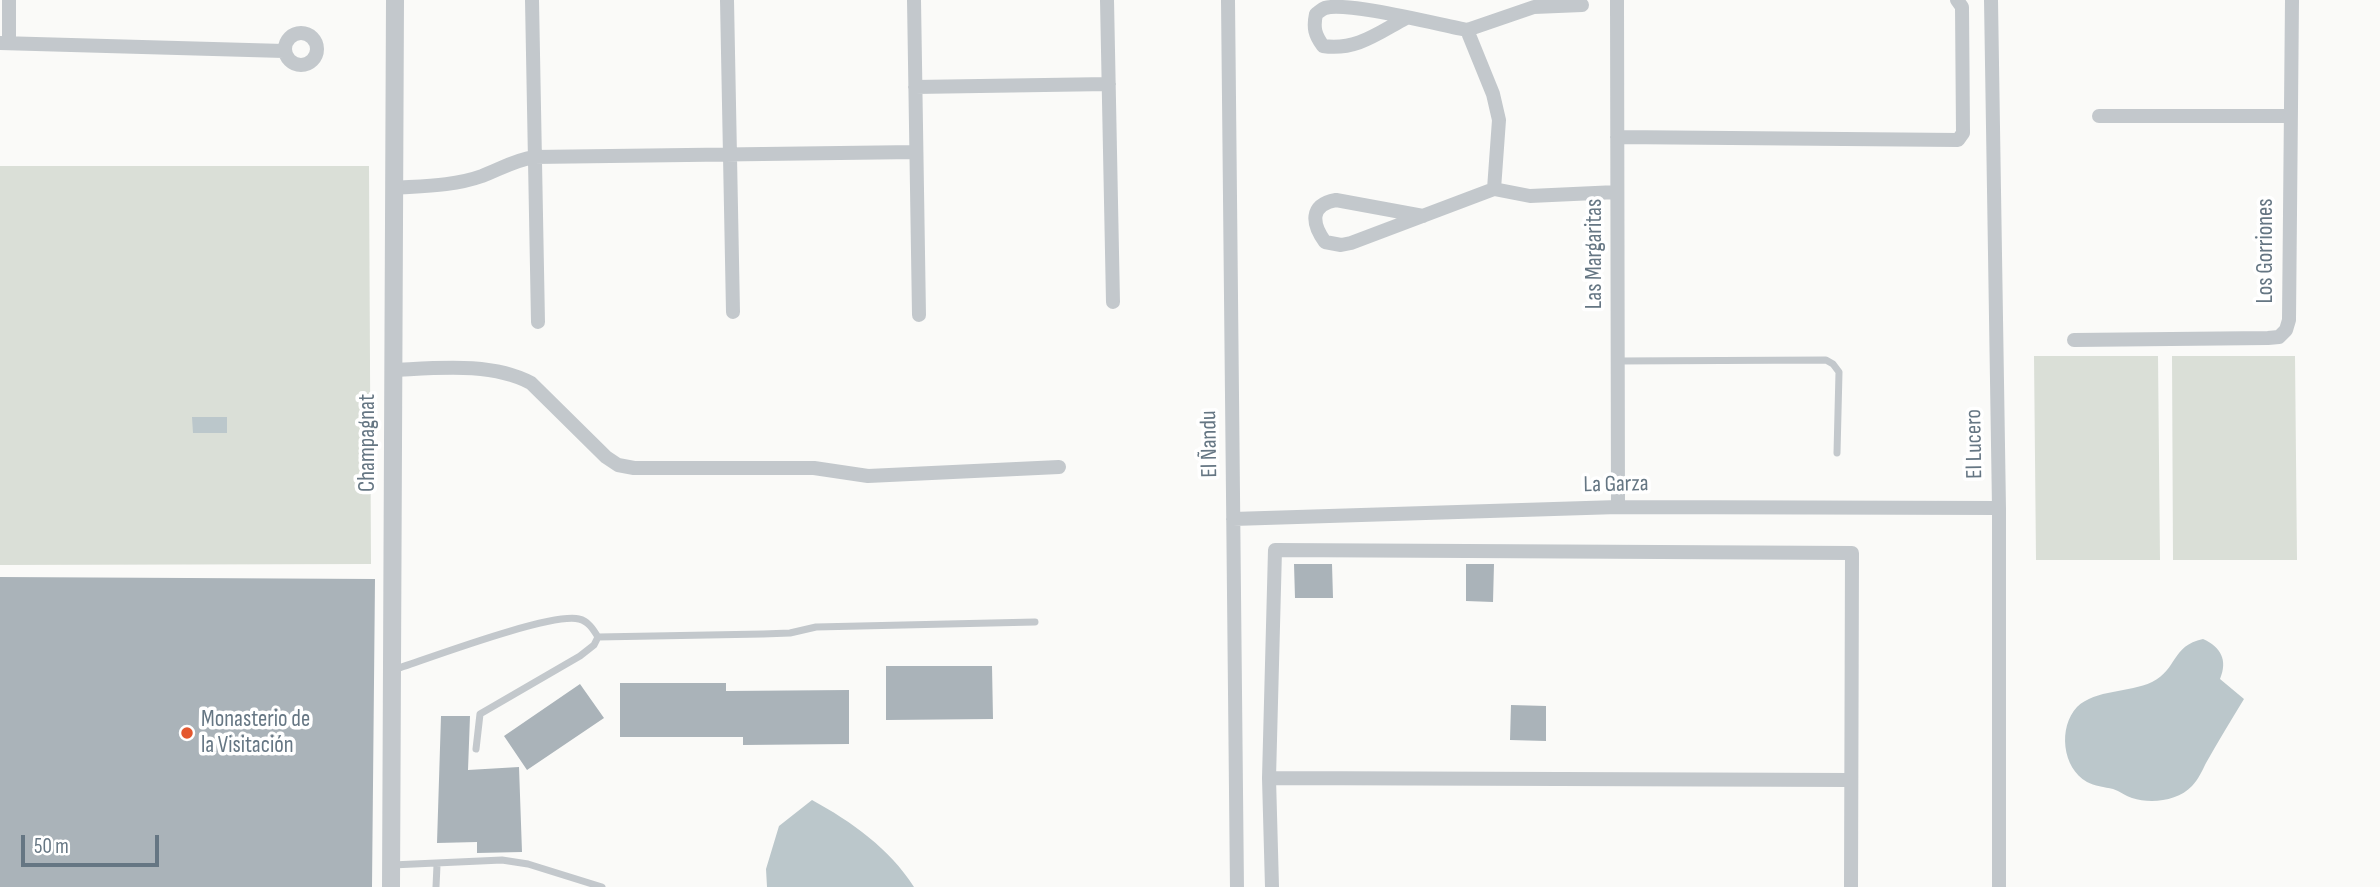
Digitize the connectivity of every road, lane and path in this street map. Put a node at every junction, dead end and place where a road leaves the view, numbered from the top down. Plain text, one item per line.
1 (9, 0) edge
2 (395, 0) edge
3 (532, 0) edge
4 (727, 0) edge
5 (914, 0) edge
6 (1107, 0) edge
7 (1228, 0) edge
8 (1617, 0) edge
9 (1958, 0) edge
10 (1991, 0) edge
11 (2292, 0) edge
12 (1582, 5) dead end
13 (1406, 18) junction
14 (1466, 30) junction
15 (4, 43) edge
16 (284, 51) dead end
17 (1109, 84) junction
18 (915, 87) junction
19 (2099, 116) dead end
20 (2290, 116) junction
21 (1617, 136) junction
22 (916, 152) junction
23 (731, 153) junction
24 (534, 157) junction
25 (394, 188) junction
26 (1494, 189) junction
27 (1617, 192) junction
28 (1423, 216) junction
29 (1112, 302) dead end
30 (733, 312) dead end
31 (919, 314) dead end
32 (538, 322) dead end
33 (2074, 340) dead end
34 (1618, 361) junction
35 (393, 370) junction
36 (1837, 453) dead end
37 (1059, 467) dead end
38 (1618, 507) junction
39 (1999, 509) junction
40 (1233, 519) junction
41 (1035, 622) dead end
42 (598, 637) junction
43 (392, 670) junction
44 (476, 749) dead end
45 (1269, 778) junction
46 (1850, 780) junction
47 (437, 864) junction
48 (391, 865) junction
49 (391, 887) edge
50 (436, 887) edge
51 (602, 887) edge
52 (1237, 887) edge
53 (1272, 887) edge
54 (1851, 887) edge
55 (1999, 887) edge

1 - 15 street
2 - 25 street, Champagnat
3 - 24 street
4 - 23 street
5 - 18 street
6 - 17 street
7 - 40 street, El Ñandu
8 - 21 street, Las Margaritas
9 - 21 street
10 - 39 street, El Lucero
11 - 20 street, Los Gorriones
12 - 14 street
13 - 13 street
13 - 14 street
14 - 26 street
15 - 16 street
17 - 18 street
17 - 29 street
18 - 22 street
19 - 20 street
20 - 33 street, Los Gorriones
21 - 27 street, Las Margaritas
22 - 23 street
22 - 31 street
23 - 24 street
23 - 30 street
24 - 25 street
24 - 32 street
25 - 35 street, Champagnat
26 - 27 street
26 - 28 street
27 - 34 street, Las Margaritas
28 - 28 street
34 - 36 lane
34 - 38 street, Las Margaritas
35 - 37 street
35 - 43 street, Champagnat
38 - 39 street, La Garza
38 - 40 street, La Garza
39 - 55 street, El Lucero
40 - 52 street, El Ñandu
41 - 42 lane
42 - 43 lane
42 - 44 lane
43 - 48 street, Champagnat
45 - 46 street
45 - 46 street
45 - 53 street
46 - 54 street
47 - 48 lane
47 - 50 lane
47 - 51 lane
48 - 49 street, Champagnat

